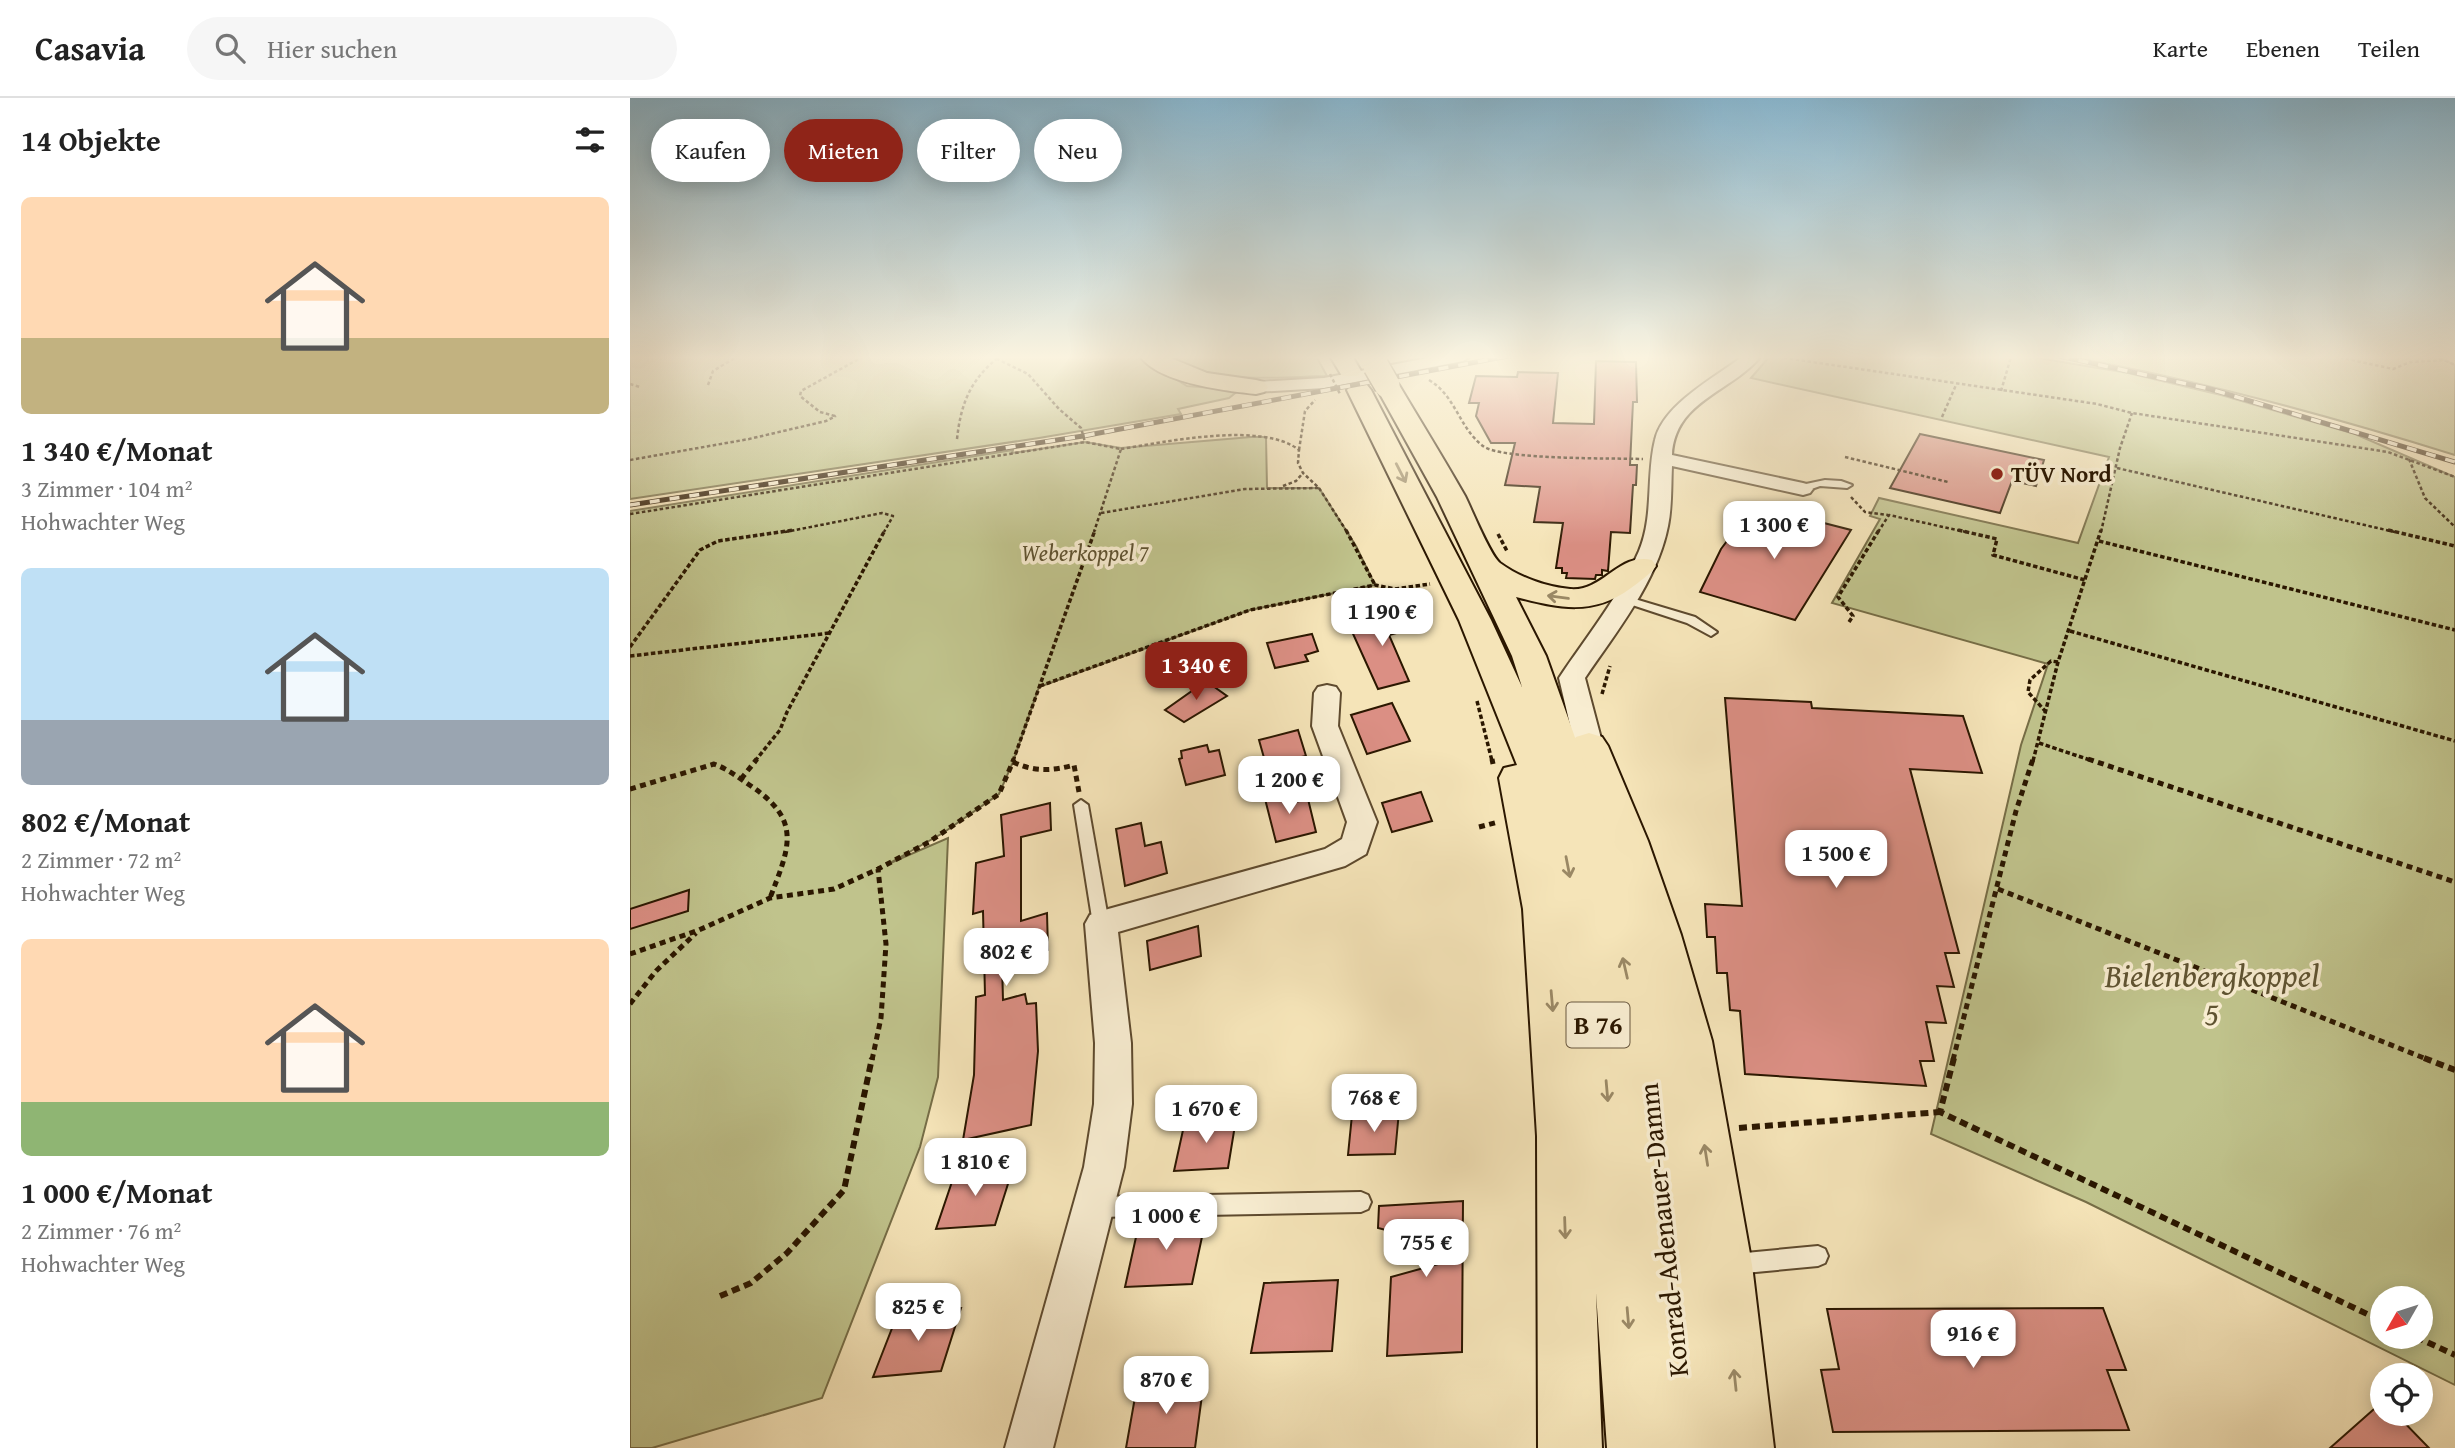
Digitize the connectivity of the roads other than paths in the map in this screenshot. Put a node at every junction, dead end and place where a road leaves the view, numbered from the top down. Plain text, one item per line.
1 (1363, 419) edge
2 (1406, 419) edge
3 (1675, 419) edge
4 (1662, 460) junction
5 (1847, 485) dead end
6 (1803, 489) joint
7 (1641, 566) joint
8 (1487, 568) junction
9 (1615, 596) junction
10 (1456, 609) junction
11 (1711, 632) dead end
12 (1529, 656) junction
13 (1327, 693) dead end
14 (1588, 746) junction
15 (1081, 805) road end
16 (1101, 924) junction
17 (1361, 1202) dead end
18 (1093, 1207) junction
19 (1818, 1256) dead end
20 (1723, 1265) junction
21 (1029, 1448) edge
22 (1570, 1448) edge
23 (1639, 1448) edge
24 (1686, 1448) edge
25 (1742, 1448) edge

1 -> 10 main road, Konrad-Adenauer-Damm / B 76
2 - 8 main road, Konrad-Adenauer-Damm / B 76
3 - 4 street
4 - 6 street
4 - 7 street
5 - 6 lane
7 - 9 main road
9 -> 8 main road
8 - 12 main road, Konrad-Adenauer-Damm / B 76
9 - 11 lane
9 - 14 street
10 -> 22 main road, B 76
10 -> 23 main road, Konrad-Adenauer-Damm / B 76
12 - 14 main road, B 76
24 -> 12 main road, Konrad-Adenauer-Damm / B 76
13 - 16 street
20 -> 14 main road, Konrad-Adenauer-Damm
15 - 16 lane
16 - 18 street
17 - 18 lane
18 - 21 street
19 - 20 lane
25 -> 20 main road, Konrad-Adenauer-Damm

